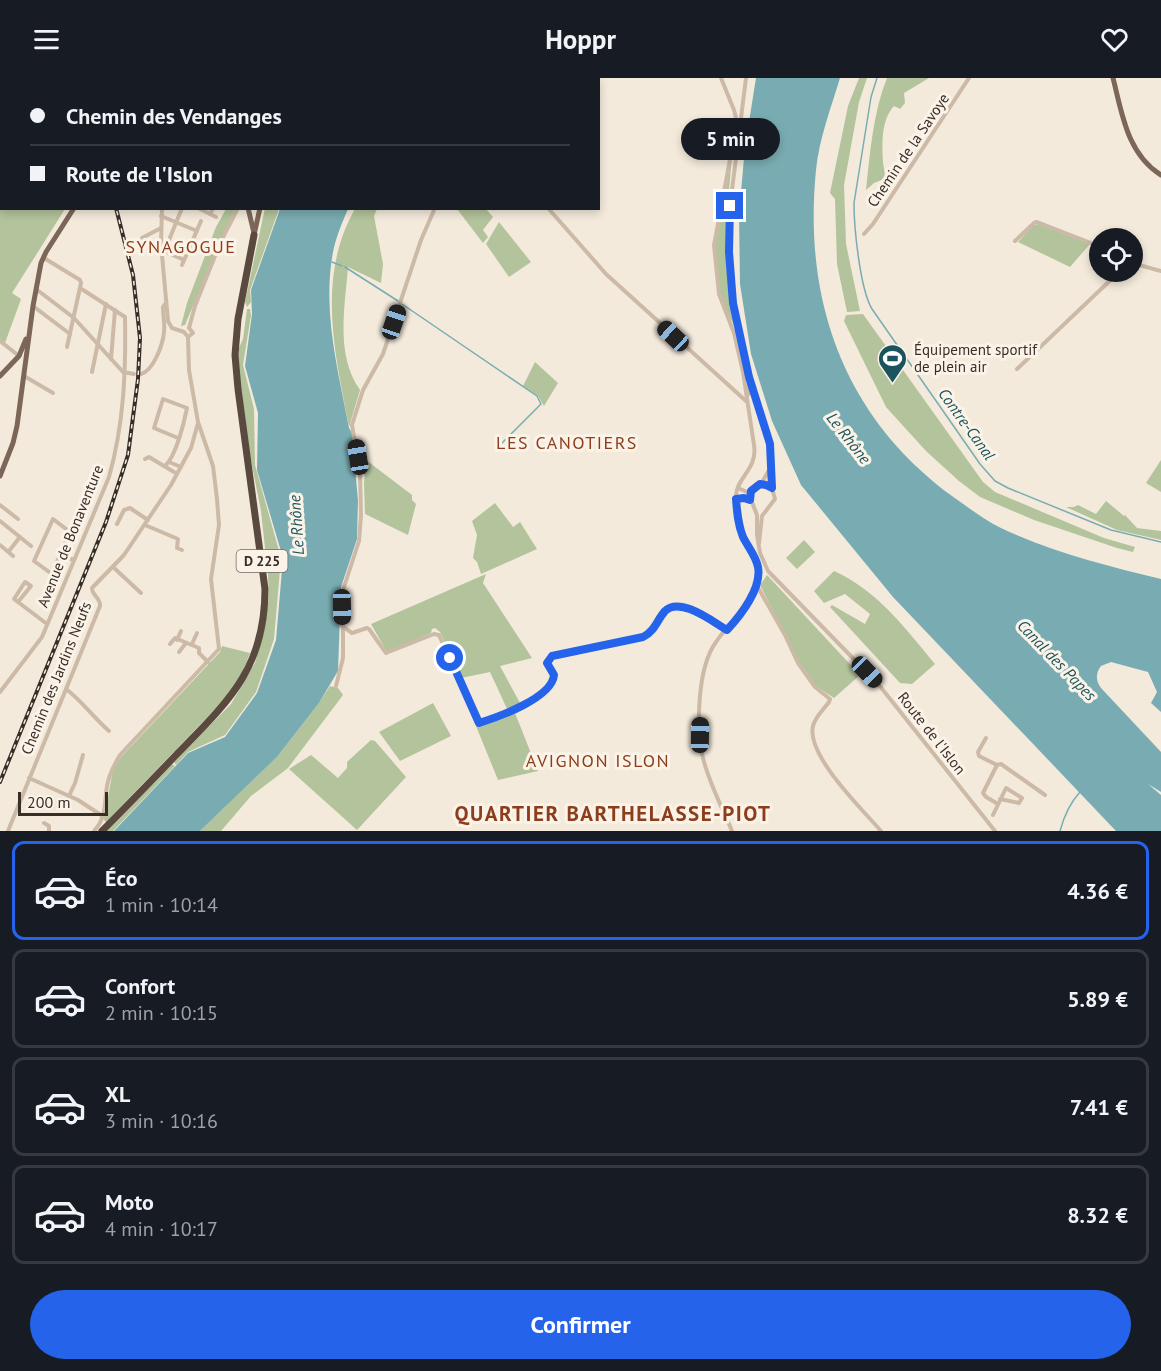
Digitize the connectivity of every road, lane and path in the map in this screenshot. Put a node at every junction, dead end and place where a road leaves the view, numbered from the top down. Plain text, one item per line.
1 (721, 78) edge
2 (746, 78) edge
3 (969, 78) edge
4 (1113, 78) edge
5 (1161, 174) edge
6 (73, 210) edge
7 (162, 210) edge
8 (181, 210) edge
9 (202, 210) edge
10 (212, 210) edge
11 (241, 210) edge
12 (243, 210) edge
13 (260, 210) edge
14 (434, 210) edge
15 (550, 210) edge
16 (210, 214) junction
17 (161, 215) junction
18 (216, 217) dead end
19 (201, 221) dead end
20 (176, 222) junction
21 (160, 228) junction
22 (196, 231) junction
23 (864, 234) dead end
24 (254, 235) junction
25 (142, 238) dead end
26 (1015, 242) dead end
27 (1089, 242) edge
28 (162, 250) junction
29 (43, 258) junction
30 (184, 260) junction
31 (182, 265) dead end
32 (1143, 266) edge
33 (1161, 271) edge
34 (1108, 282) edge
35 (35, 288) junction
36 (80, 288) junction
37 (166, 303) junction
38 (106, 304) junction
39 (33, 306) junction
40 (115, 310) junction
41 (74, 318) junction
42 (189, 328) junction
43 (30, 329) junction
44 (184, 333) junction
45 (70, 334) junction
46 (188, 337) junction
47 (0, 341) edge
48 (98, 344) junction
49 (67, 347) dead end
50 (19, 356) junction
51 (27, 356) junction
52 (111, 359) junction
53 (1017, 369) dead end
54 (92, 372) dead end
55 (126, 373) junction
56 (134, 374) dead end
57 (141, 374) dead end
58 (0, 376) edge
59 (24, 376) junction
60 (749, 377) junction
61 (53, 393) dead end
62 (746, 399) junction
63 (198, 422) junction
64 (178, 438) junction
65 (145, 459) dead end
66 (169, 462) junction
67 (165, 466) junction
68 (770, 466) junction
69 (181, 467) junction
70 (174, 472) dead end
71 (0, 476) edge
72 (760, 484) junction
73 (738, 488) junction
74 (772, 488) junction
75 (751, 491) junction
76 (736, 499) junction
77 (750, 500) junction
78 (0, 505) edge
79 (755, 507) junction
80 (768, 509) junction
81 (18, 519) dead end
82 (148, 520) junction
83 (0, 521) edge
84 (117, 524) dead end
85 (145, 525) junction
86 (20, 537) junction
87 (759, 543) junction
88 (0, 545) edge
89 (31, 546) dead end
90 (9, 550) dead end
91 (182, 550) dead end
92 (60, 555) junction
93 (13, 556) dead end
94 (74, 560) junction
95 (113, 567) junction
96 (756, 584) junction
97 (141, 593) dead end
98 (18, 602) junction
99 (47, 624) junction
100 (342, 626) junction
101 (727, 630) junction
102 (181, 631) dead end
103 (197, 633) dead end
104 (177, 640) junction
105 (186, 643) junction
106 (170, 644) dead end
107 (192, 644) junction
108 (178, 652) dead end
109 (208, 662) junction
110 (336, 686) dead end
111 (66, 690) junction
112 (0, 692) edge
113 (108, 731) dead end
114 (986, 738) dead end
115 (83, 755) dead end
116 (997, 765) junction
117 (29, 778) junction
118 (1045, 795) dead end
119 (69, 796) junction
120 (999, 802) junction
121 (993, 814) dead end
122 (104, 816) junction
123 (44, 823) dead end
124 (102, 827) edge
125 (8, 831) edge
126 (49, 831) edge
127 (94, 831) edge
128 (732, 831) edge
129 (880, 831) edge
130 (995, 831) edge

1 - 62 street
2 - 60 street
3 - 23 street, Chemin de la Savoye
4 - 5 main road
6 - 29 main road
7 - 17 street
8 - 20 street
9 - 16 street
10 - 16 street
11 - 42 street
12 - 24 main road
13 - 24 main road, D 225
14 - 100 street
15 - 62 street
16 - 18 street
17 - 20 street
17 - 21 street
19 - 22 street
20 - 22 street
20 - 28 street
21 - 25 street
21 - 28 street
22 - 30 street
24 - 124 highway, D 225
26 - 27 street
28 - 30 street
28 - 37 street
29 - 35 main road
29 - 36 street
30 - 31 street
32 - 33 street
34 - 53 street
35 - 39 main road
35 - 41 street
36 - 38 street
36 - 41 street
37 - 44 street
37 - 57 street
38 - 40 street
38 - 48 street
39 - 43 main road
39 - 45 street
40 - 52 street
40 - 55 street, Avenue de Bonaventure
41 - 45 street
41 - 48 street
42 - 44 street
42 - 46 street
43 - 50 main road
43 - 51 main road
44 - 46 street
45 - 49 street
46 - 63 street
47 - 50 street
48 - 52 street
48 - 54 street
50 - 51 main road
50 - 58 main road
51 - 59 main road
52 - 55 street
55 - 56 street
55 - 94 street, Avenue de Bonaventure
59 - 61 street
59 - 71 main road
60 - 62 street
60 - 68 street
62 - 73 street
63 - 69 street, Chemin des Jardins Neufs
63 - 109 street
64 - 64 street
64 - 66 street
65 - 67 street
66 - 67 street
66 - 69 street
67 - 70 street
68 - 72 street
68 - 74 street
69 - 82 street, Chemin des Jardins Neufs
72 - 74 street
72 - 75 street
73 - 75 street
73 - 76 street
74 - 80 street
75 - 77 street
76 - 77 street
76 - 96 street
77 - 79 street
78 - 81 street
79 - 80 street
79 - 87 street, Route de l'Islon
80 - 87 street
82 - 84 street
82 - 85 street, Chemin des Jardins Neufs
83 - 86 street
85 - 91 street
85 - 95 street, Chemin des Jardins Neufs
86 - 89 street
86 - 90 street
87 - 130 street, Route de l'Islon
88 - 93 street
92 - 92 street
92 - 94 street
94 - 99 street, Avenue de Bonaventure
95 - 97 street
95 - 111 street, Chemin des Jardins Neufs
96 - 101 street
96 - 129 street
98 - 98 street
98 - 99 street
99 - 112 street, Avenue de Bonaventure
100 - 101 street
100 - 110 street
101 - 128 street
102 - 104 street
103 - 107 street
104 - 105 street
104 - 106 street
105 - 107 street
105 - 108 street
107 - 109 street
109 - 122 street
111 - 113 street
111 - 117 street, Chemin des Jardins Neufs
114 - 116 street
115 - 119 street
116 - 118 street
116 - 120 street
117 - 119 street
117 - 125 street, Chemin des Jardins Neufs
119 - 122 street
120 - 120 street
120 - 121 street
122 - 124 street
123 - 126 street
124 - 127 street

